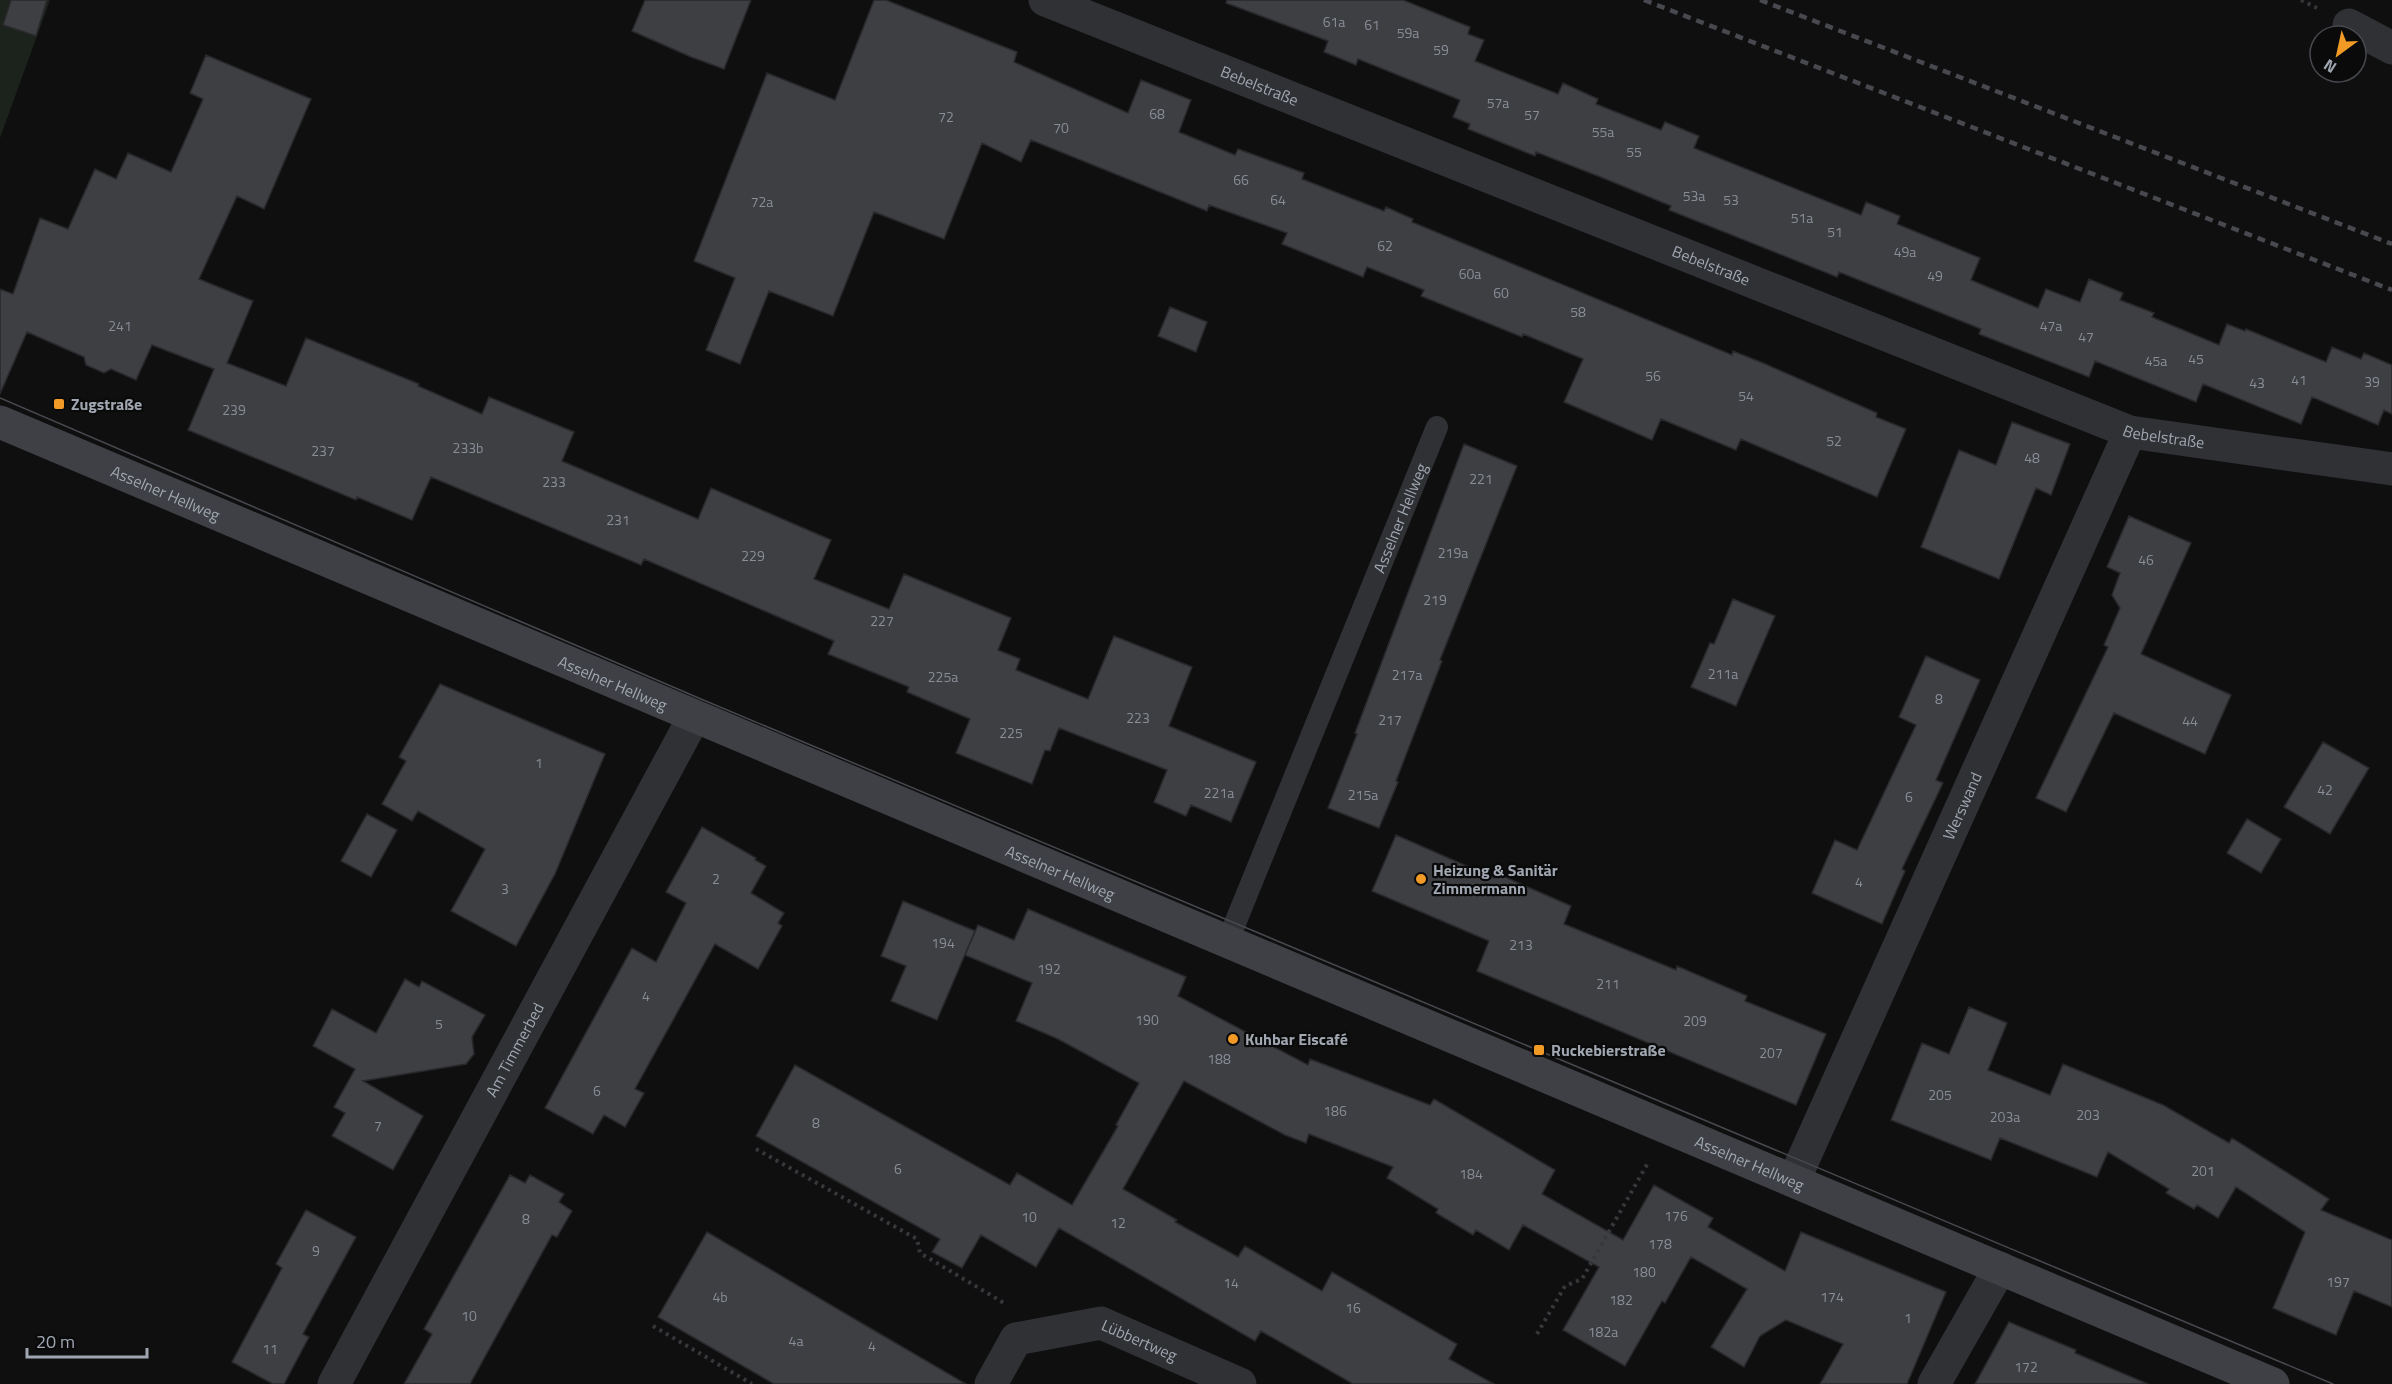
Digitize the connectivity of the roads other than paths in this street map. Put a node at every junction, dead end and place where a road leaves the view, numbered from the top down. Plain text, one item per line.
1 (1045, 0) edge
2 (2368, 35) edge
3 (2392, 48) edge
4 (0, 422) edge
5 (1437, 427) dead end
6 (2130, 432) junction
7 (2392, 469) edge
8 (694, 717) junction
9 (1227, 943) junction
10 (1794, 1180) junction
11 (2000, 1268) junction
12 (334, 1384) edge
13 (991, 1384) edge
14 (1240, 1384) edge
15 (1934, 1384) edge
16 (2273, 1384) edge

1 - 6 street, Bebelstraße
2 - 3 street
4 - 8 main road, Asselner Hellweg
5 - 9 lane, Asselner Hellweg
6 - 7 street, Bebelstraße
6 - 10 street, Werswand
8 - 9 main road, Asselner Hellweg
8 - 12 street, Am Timmerbed
9 - 10 main road, Asselner Hellweg
10 - 11 main road, Asselner Hellweg
11 - 15 street
11 - 16 main road, Asselner Hellweg
13 - 14 street, Lübbertweg

